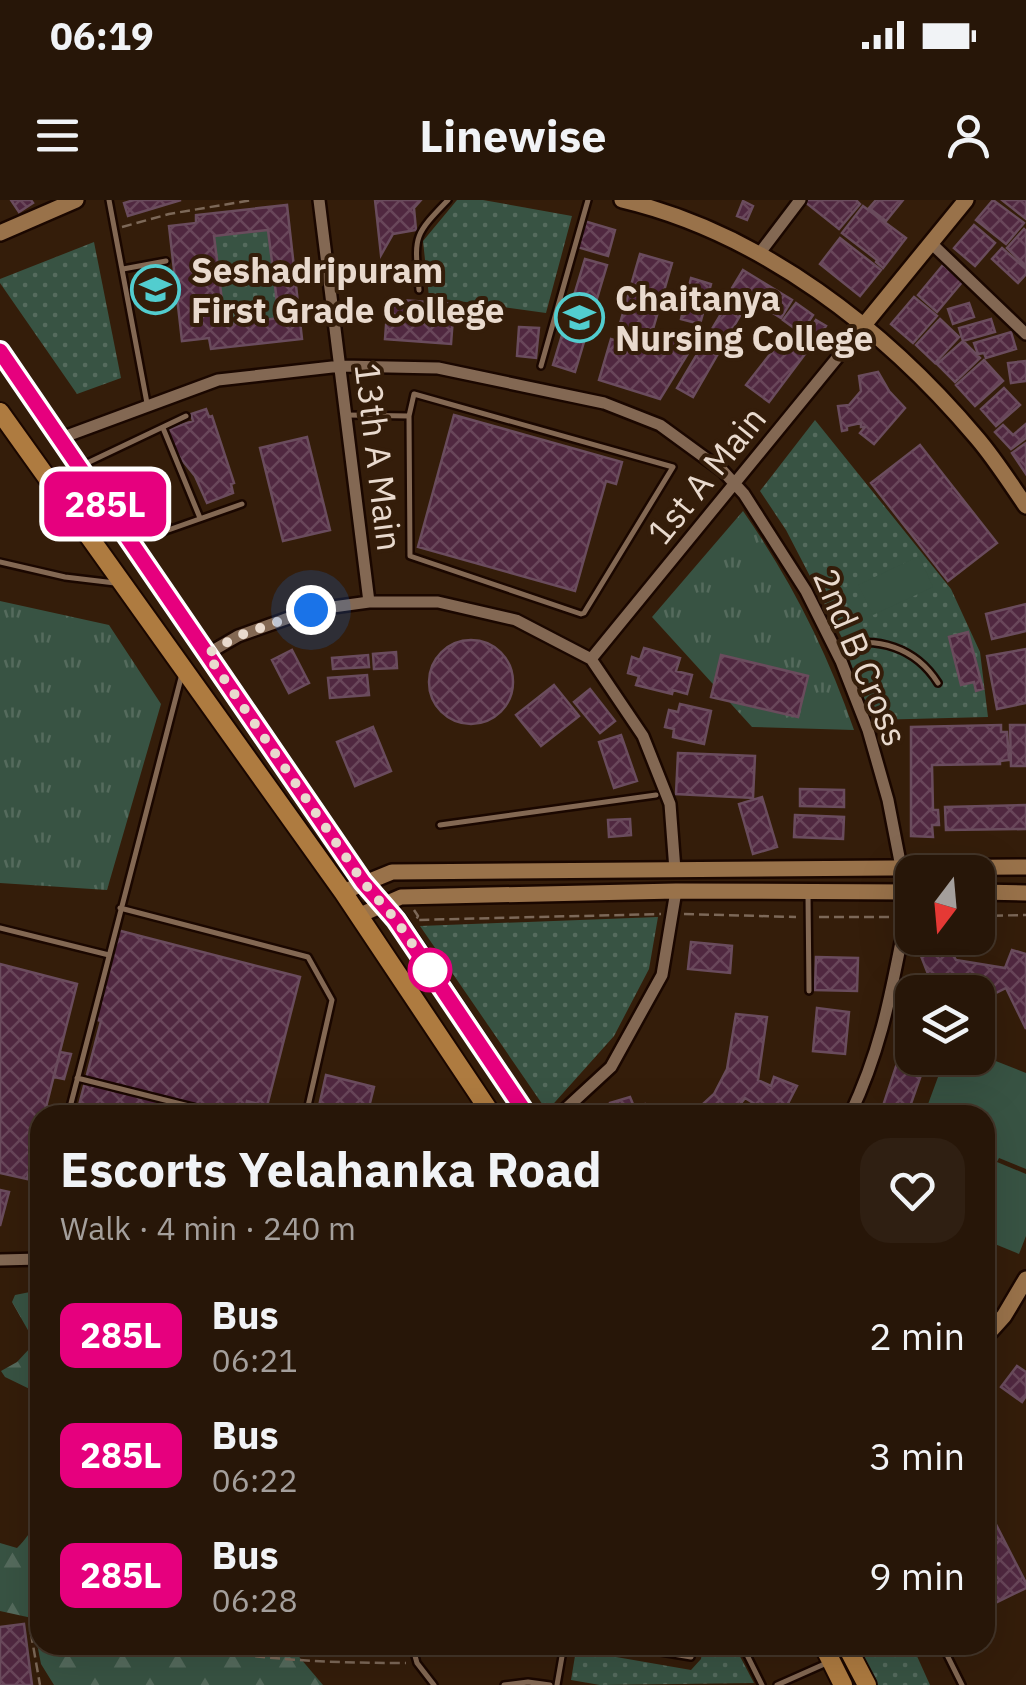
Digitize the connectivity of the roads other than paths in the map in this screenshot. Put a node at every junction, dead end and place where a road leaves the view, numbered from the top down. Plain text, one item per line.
1 (109, 200) edge
2 (320, 200) edge
3 (448, 200) edge
4 (588, 200) edge
5 (622, 200) edge
6 (800, 200) edge
7 (966, 200) edge
8 (67, 202) edge
9 (0, 234) edge
10 (931, 244) junction
11 (759, 254) junction
12 (166, 261) dead end
13 (123, 269) junction
14 (420, 290) dead end
15 (1026, 310) edge
16 (1016, 322) junction
17 (864, 325) junction
18 (1026, 334) edge
19 (0, 351) edge
20 (340, 366) junction
21 (541, 366) dead end
22 (148, 406) junction
23 (0, 412) edge
24 (346, 415) junction
25 (186, 416) dead end
26 (409, 416) junction
27 (162, 428) junction
28 (61, 438) junction
29 (80, 467) junction
30 (734, 484) junction
31 (242, 504) dead end
32 (1026, 506) edge
33 (200, 518) junction
34 (157, 534) dead end
35 (0, 562) edge
36 (126, 584) junction
37 (369, 602) junction
38 (835, 648) junction
39 (207, 654) junction
40 (591, 659) junction
41 (184, 666) junction
42 (938, 684) dead end
43 (656, 795) dead end
44 (440, 826) dead end
45 (898, 855) edge
46 (895, 867) edge
47 (995, 867) edge
48 (1026, 867) edge
49 (675, 870) junction
50 (363, 882) junction
51 (676, 891) junction
52 (344, 892) junction
53 (808, 892) junction
54 (895, 892) edge
55 (995, 892) edge
56 (1026, 893) edge
57 (381, 905) junction
58 (120, 908) junction
59 (360, 916) junction
60 (0, 928) edge
61 (109, 954) junction
62 (899, 955) edge
63 (809, 990) dead end
64 (77, 1078) junction
65 (70, 1105) edge
66 (185, 1105) edge
67 (308, 1105) edge
68 (485, 1105) edge
69 (519, 1105) edge
70 (570, 1105) edge
71 (855, 1105) edge
72 (30, 1258) edge
73 (0, 1260) edge
74 (1026, 1278) edge
75 (995, 1326) edge
76 (415, 1655) edge
77 (561, 1655) edge
78 (747, 1655) edge
79 (824, 1655) edge
80 (828, 1655) edge
81 (851, 1655) edge
82 (947, 1655) edge
83 (434, 1685) edge
84 (504, 1685) edge
85 (553, 1685) edge
86 (762, 1685) edge
87 (777, 1685) edge
88 (843, 1685) edge
89 (866, 1685) edge
90 (962, 1685) edge

1 - 13 lane
2 - 20 street, 13th A Main
3 - 14 lane
4 - 21 lane
5 - 11 main road
6 - 11 street
7 - 10 main road
8 - 9 main road
10 - 16 street
10 - 17 main road
11 - 17 main road
12 - 13 lane
13 - 22 lane
15 - 16 street
16 - 18 street
17 - 30 street, 1st A Main
17 - 32 main road
19 - 28 main road
20 - 22 street, 2nd B Cross
20 - 24 street, 13th A Main
20 - 30 street, 2nd B Cross
22 - 28 street, 2nd B Cross
23 - 36 main road
24 - 26 lane
24 - 37 street, 13th A Main
25 - 27 lane
26 - 26 lane
27 - 29 lane
27 - 33 lane
28 - 29 main road
29 - 39 main road
30 - 38 street, 2nd B Cross
30 - 40 street, 1st A Main
31 - 33 lane
33 - 34 lane
35 - 36 lane
36 - 41 main road
37 - 39 street
37 - 40 street
38 - 42 lane
38 - 45 street, 2nd B Cross
39 - 50 main road
40 - 49 street
41 - 52 main road
41 - 58 lane
43 - 44 lane
46 - 49 main road
47 - 48 main road
49 - 50 main road
50 - 52 main road
50 - 57 main road
51 - 53 main road
51 - 57 main road
51 - 70 street
52 - 59 main road
53 - 54 main road
53 - 63 lane
55 - 56 main road
57 - 59 main road
57 - 69 main road
58 - 61 lane
58 - 67 lane
59 - 68 main road
60 - 61 lane
61 - 64 lane
62 - 71 street
64 - 65 lane
64 - 66 lane
72 - 73 street
74 - 75 main road
76 - 83 lane
77 - 85 lane
78 - 86 lane
79 - 87 lane
80 - 88 main road
81 - 89 main road
82 - 90 lane
84 - 85 lane

